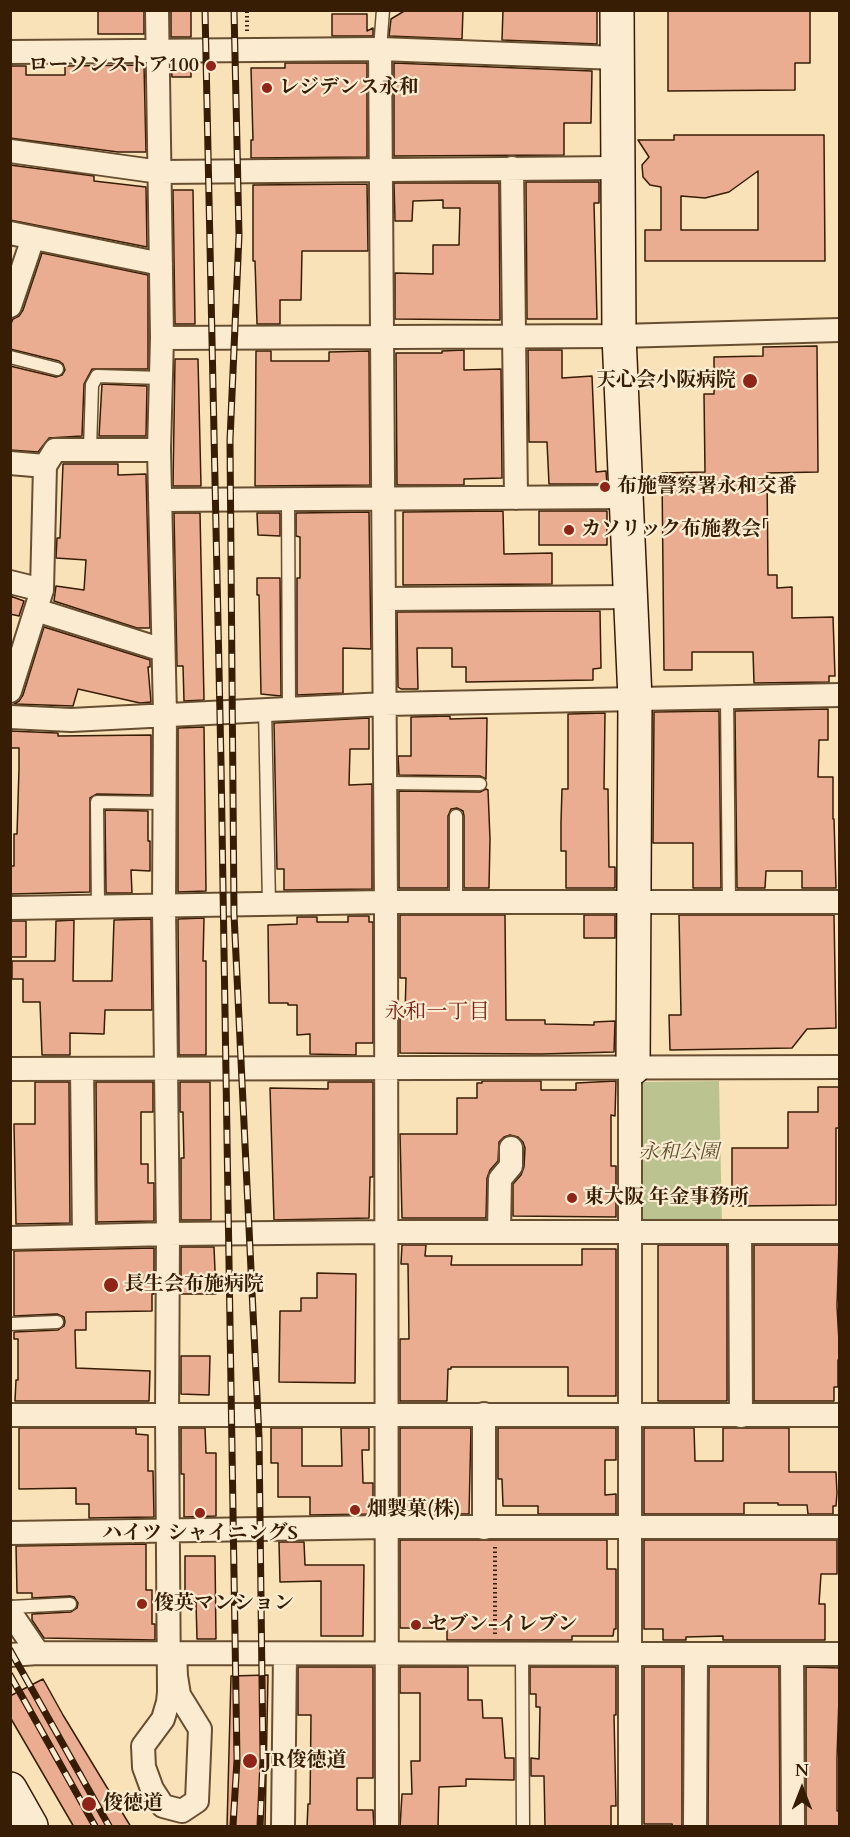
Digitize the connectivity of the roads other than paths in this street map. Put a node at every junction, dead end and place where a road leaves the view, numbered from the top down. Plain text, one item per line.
1 (157, 10) edge
2 (383, 10) edge
3 (617, 10) edge
4 (380, 49) junction
5 (10, 52) edge
6 (157, 52) junction
7 (617, 58) junction
8 (10, 151) edge
9 (512, 168) junction
10 (618, 168) junction
11 (381, 170) junction
12 (160, 172) junction
13 (10, 233) edge
14 (33, 238) junction
15 (161, 264) junction
16 (10, 306) edge
17 (840, 330) edge
18 (619, 336) junction
19 (382, 337) junction
20 (514, 337) junction
21 (162, 338) junction
22 (10, 357) edge
23 (57, 369) dead end
24 (161, 378) junction
25 (90, 450) junction
26 (159, 450) junction
27 (10, 464) edge
28 (45, 466) junction
29 (626, 497) junction
30 (516, 498) junction
31 (160, 500) junction
32 (288, 500) junction
33 (384, 500) junction
34 (10, 582) edge
35 (630, 597) junction
36 (384, 599) junction
37 (39, 600) junction
38 (163, 650) junction
39 (10, 692) edge
40 (840, 694) edge
41 (727, 697) junction
42 (634, 699) junction
43 (385, 704) junction
44 (289, 708) junction
45 (265, 709) junction
46 (165, 714) junction
47 (10, 717) edge
48 (386, 783) junction
49 (480, 784) dead end
50 (164, 803) junction
51 (456, 816) dead end
52 (386, 902) junction
53 (456, 902) junction
54 (634, 902) junction
55 (729, 902) junction
56 (840, 902) edge
57 (269, 904) junction
58 (98, 907) junction
59 (164, 907) junction
60 (10, 908) edge
61 (840, 1067) edge
62 (166, 1068) junction
63 (386, 1068) junction
64 (632, 1068) junction
65 (10, 1069) edge
66 (82, 1070) junction
67 (511, 1148) dead end
68 (387, 1232) junction
69 (499, 1232) junction
70 (740, 1232) junction
71 (840, 1232) edge
72 (631, 1233) junction
73 (168, 1234) junction
74 (84, 1236) junction
75 (10, 1238) edge
76 (57, 1322) dead end
77 (10, 1324) edge
78 (484, 1414) junction
79 (10, 1415) edge
80 (388, 1415) junction
81 (629, 1415) junction
82 (840, 1415) edge
83 (167, 1416) junction
84 (741, 1416) junction
85 (387, 1527) junction
86 (630, 1527) junction
87 (840, 1527) edge
88 (489, 1528) junction
89 (167, 1531) junction
90 (10, 1533) edge
91 (70, 1604) dead end
92 (10, 1609) edge
93 (38, 1653) junction
94 (171, 1653) junction
95 (285, 1654) junction
96 (386, 1654) junction
97 (792, 1654) junction
98 (840, 1654) edge
99 (10, 1655) edge
100 (522, 1655) junction
101 (629, 1655) junction
102 (696, 1655) junction
103 (10, 1789) edge
104 (26, 1826) edge
105 (283, 1827) edge
106 (387, 1827) edge
107 (523, 1827) edge
108 (630, 1827) edge
109 (695, 1827) edge
110 (793, 1827) edge

1 - 6 street
2 - 4 lane
3 - 7 street
4 - 6 street
4 - 7 street
4 - 11 street
5 - 6 street
6 - 12 street
7 - 10 street
8 - 12 street
9 - 10 street
9 - 11 street
9 - 20 street
10 - 18 street
11 - 12 street
11 - 19 street
12 - 15 street
13 - 14 street
14 - 15 street
14 - 16 street
15 - 21 street
17 - 18 street
18 - 20 street
18 - 29 street
19 - 20 street
19 - 21 street
19 - 33 street
20 - 30 street
21 - 24 street
22 - 23 lane
24 - 25 lane
24 - 26 street
25 - 26 street
25 - 28 street
26 - 31 street
27 - 28 street
28 - 37 street
29 - 30 street
29 - 35 street
30 - 33 street
31 - 32 street
31 - 38 street
32 - 33 street
32 - 44 lane
33 - 36 street
34 - 37 street
35 - 36 street
35 - 42 street
36 - 43 street
37 - 38 street
37 - 39 street
38 - 46 street
40 - 41 street
41 - 42 street
41 - 55 lane
42 - 43 street
42 - 54 street
43 - 44 street
43 - 48 street
44 - 45 street
45 - 46 street
45 - 57 lane
46 - 47 street
46 - 50 street
48 - 49 lane
48 - 52 street
50 - 58 lane
50 - 59 street
51 - 53 lane
52 - 53 street
52 - 57 street
52 - 63 street
53 - 54 street
54 - 55 street
54 - 64 street
55 - 56 street
57 - 59 street
58 - 59 street
58 - 60 street
59 - 62 street
61 - 64 street
62 - 63 street
62 - 66 street
62 - 73 street
63 - 64 street
63 - 68 street
64 - 72 street
65 - 66 street
66 - 74 street
67 - 69 street
68 - 69 street
68 - 73 street
68 - 80 street
69 - 72 street
70 - 71 street
70 - 72 street
70 - 84 street
72 - 81 street
73 - 74 street
73 - 83 street
74 - 75 street
76 - 77 lane
78 - 80 street
78 - 81 street
78 - 88 street
79 - 83 street
80 - 83 street
80 - 85 street
81 - 84 street
81 - 86 street
82 - 84 street
83 - 89 street
85 - 88 street
85 - 89 street
85 - 96 street
86 - 87 street
86 - 88 street
86 - 101 street
89 - 90 street
89 - 94 street
91 - 92 lane
92 - 93 street
93 - 94 street
93 - 99 street
94 - 94 street
94 - 95 street
95 - 96 street
95 - 105 street
96 - 100 street
96 - 106 street
97 - 98 street
97 - 102 street
97 - 110 street
100 - 101 street
100 - 107 lane
101 - 102 street
101 - 108 street
102 - 109 street
103 - 104 street

